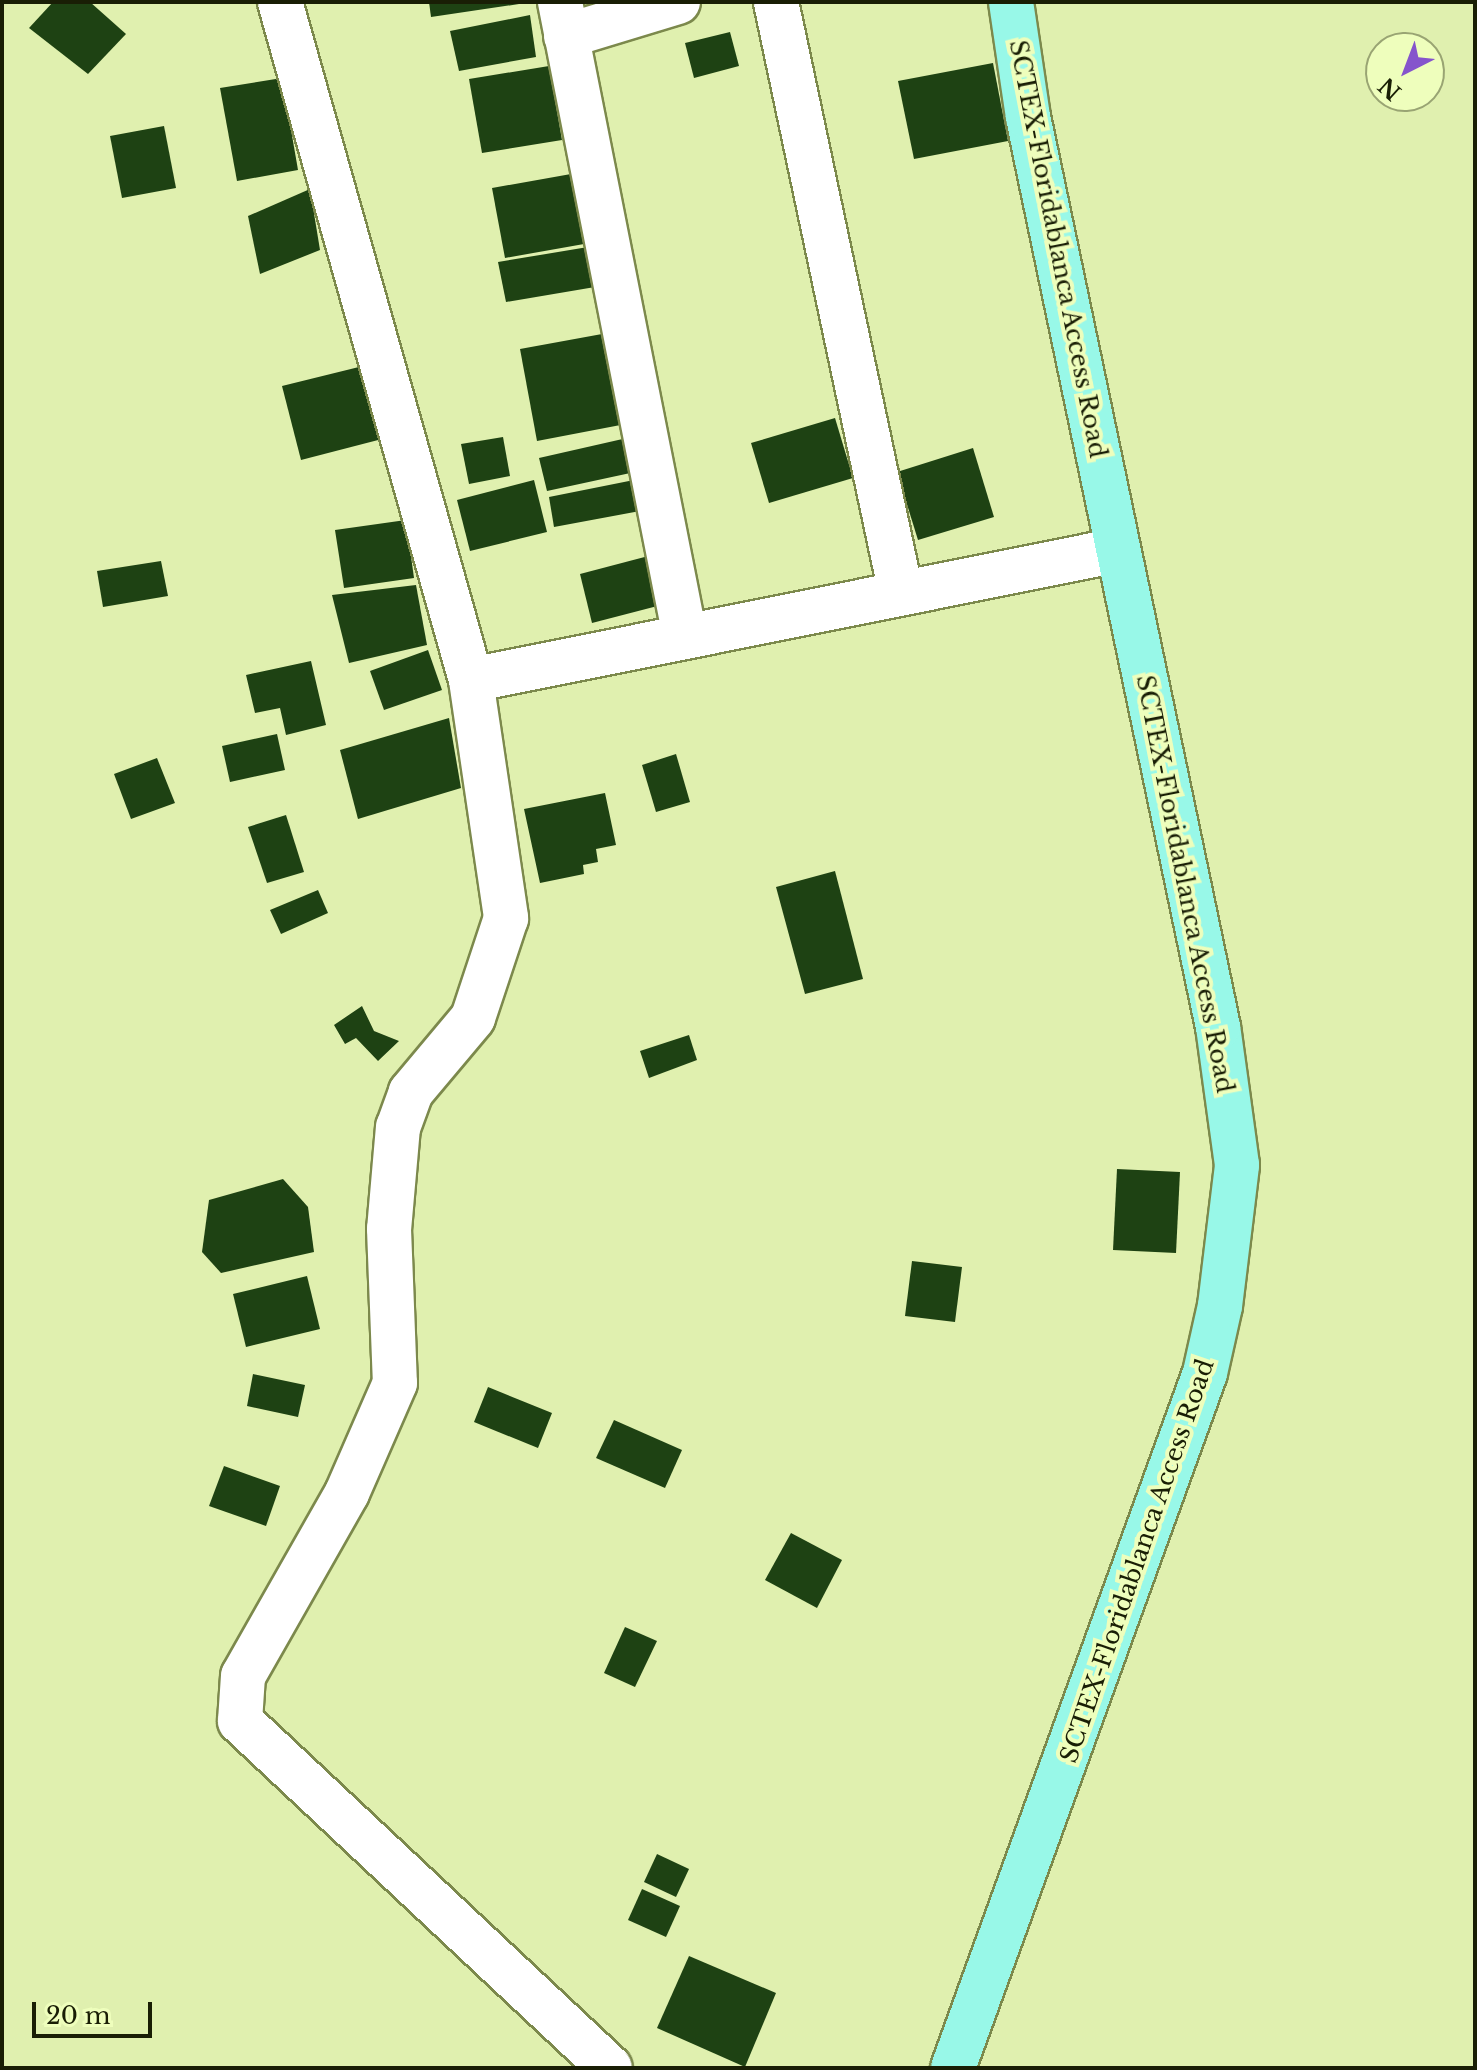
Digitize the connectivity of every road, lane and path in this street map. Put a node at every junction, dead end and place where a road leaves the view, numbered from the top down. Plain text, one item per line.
1 (678, 2) edge
2 (776, 2) edge
3 (1011, 2) edge
4 (286, 11) edge
5 (563, 19) edge
6 (1118, 550) junction
7 (901, 593) junction
8 (685, 637) junction
9 (471, 680) junction
10 (610, 2068) edge
11 (953, 2068) edge

1 - 5 street
2 - 7 street
3 - 6 main road, SCTEX-Floridablanca Access Road
4 - 9 street
5 - 8 street
6 - 7 street
6 - 11 main road, SCTEX-Floridablanca Access Road
7 - 8 street
8 - 9 street
9 - 10 street

